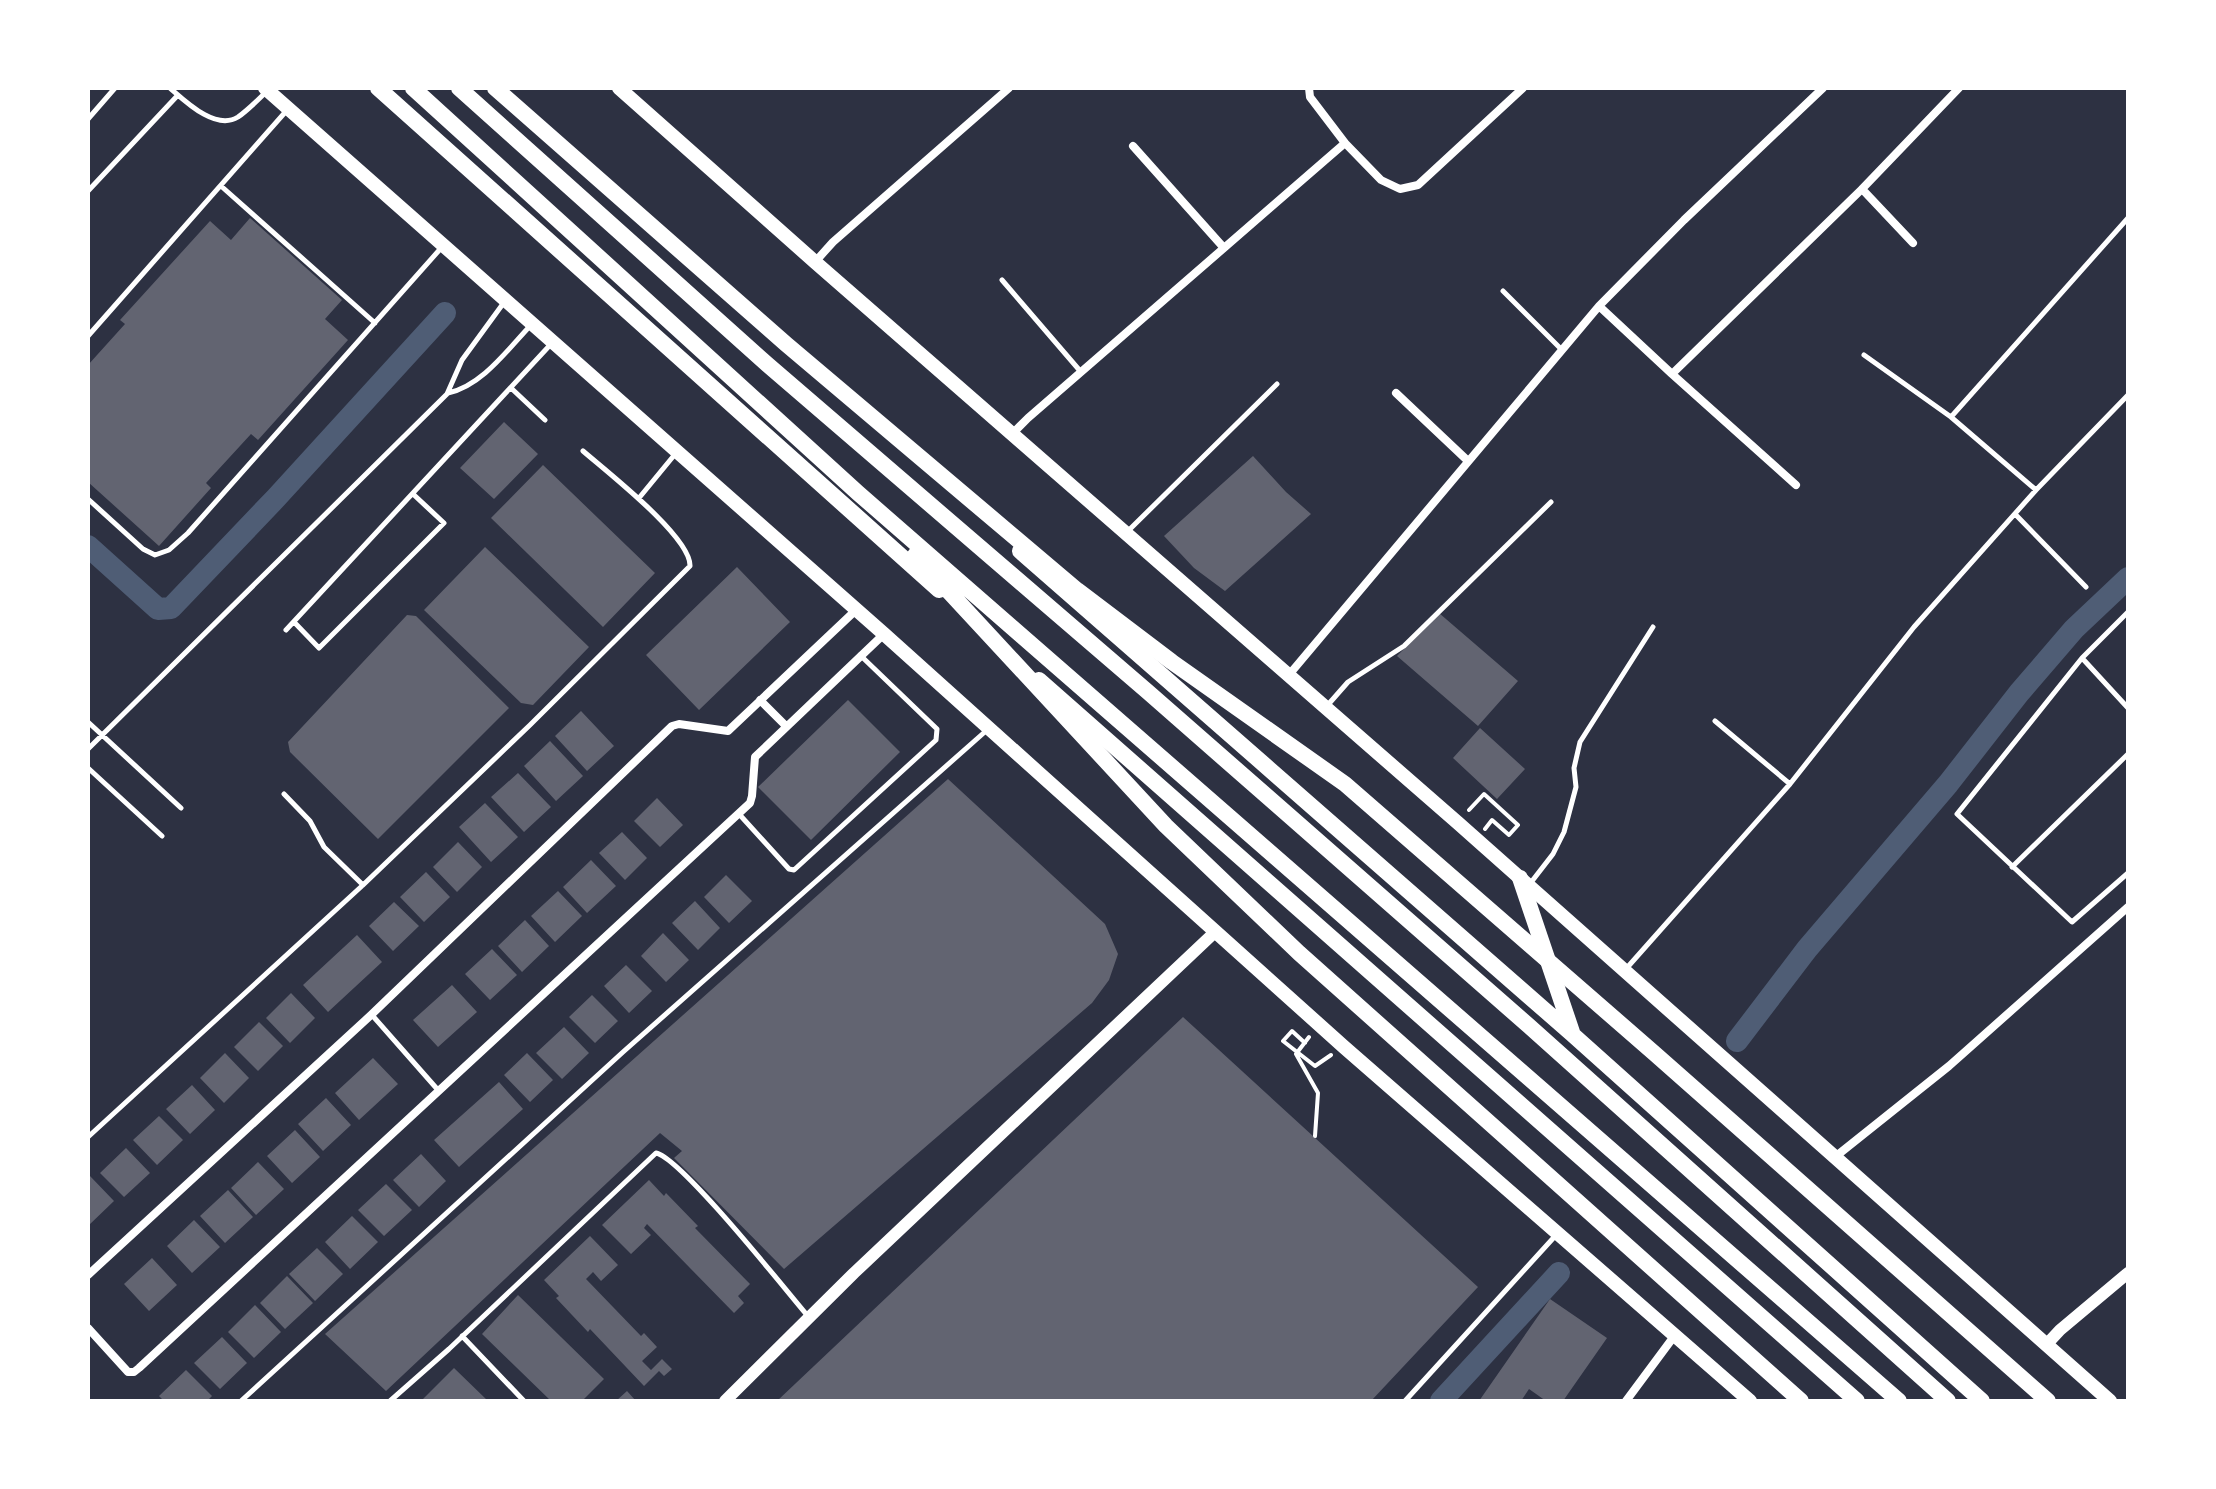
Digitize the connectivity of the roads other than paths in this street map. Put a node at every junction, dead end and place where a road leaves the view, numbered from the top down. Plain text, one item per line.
1 (115, 88) edge
2 (170, 88) edge
3 (378, 88) edge
4 (413, 88) edge
5 (459, 88) edge
6 (494, 88) edge
7 (1009, 88) edge
8 (1309, 88) edge
9 (1523, 88) edge
10 (1823, 88) edge
11 (1959, 88) edge
12 (267, 89) edge
13 (627, 90) edge
14 (178, 95) junction
15 (289, 109) junction
16 (88, 119) edge
17 (1345, 143) junction
18 (1133, 146) dead end
19 (221, 186) junction
20 (1862, 189) junction
21 (88, 191) edge
22 (2128, 218) edge
23 (1913, 243) dead end
24 (443, 246) junction
25 (1224, 248) junction
26 (815, 262) junction
27 (1002, 280) dead end
28 (1503, 291) dead end
29 (505, 301) junction
30 (1599, 306) junction
31 (375, 323) junction
32 (531, 325) junction
33 (88, 336) edge
34 (552, 343) junction
35 (1561, 349) junction
36 (1864, 355) dead end
37 (1081, 372) junction
38 (1672, 374) junction
39 (1277, 384) dead end
40 (511, 388) junction
41 (1396, 393) dead end
42 (447, 394) junction
43 (2128, 395) edge
44 (1951, 417) junction
45 (545, 420) dead end
46 (1012, 434) junction
47 (583, 451) dead end
48 (676, 452) junction
49 (1468, 461) junction
50 (1796, 485) dead end
51 (2036, 490) junction
52 (858, 493) junction
53 (413, 494) junction
54 (639, 498) junction
55 (88, 499) edge
56 (1551, 502) dead end
57 (2015, 514) junction
58 (1126, 533) junction
59 (2086, 587) dead end
60 (856, 610) junction
61 (2128, 612) edge
62 (294, 622) junction
63 (1653, 627) dead end
64 (286, 630) dead end
65 (884, 634) junction
66 (860, 655) junction
67 (2082, 658) junction
68 (1288, 676) junction
69 (760, 700) junction
70 (1325, 708) junction
71 (2128, 708) edge
72 (1715, 721) dead end
73 (88, 722) edge
74 (786, 726) junction
75 (989, 728) junction
76 (103, 735) junction
77 (88, 749) edge
78 (2128, 754) edge
79 (88, 768) edge
80 (1790, 784) junction
81 (284, 794) dead end
82 (181, 808) dead end
83 (738, 813) junction
84 (162, 836) dead end
85 (2012, 867) junction
86 (2128, 873) edge
87 (1524, 882) junction
88 (363, 885) junction
89 (2128, 907) edge
90 (1215, 932) junction
91 (1624, 971) junction
92 (371, 1015) junction
93 (1572, 1034) junction
94 (438, 1090) junction
95 (88, 1137) edge
96 (1835, 1157) junction
97 (1558, 1234) junction
98 (2128, 1273) edge
99 (88, 1275) edge
100 (811, 1319) junction
101 (88, 1328) edge
102 (1675, 1335) junction
103 (462, 1336) junction
104 (2047, 1344) junction
105 (241, 1401) edge
106 (390, 1401) edge
107 (524, 1401) edge
108 (725, 1401) edge
109 (1405, 1401) edge
110 (1626, 1401) edge
111 (1750, 1401) edge
112 (1801, 1401) edge
113 (1857, 1401) edge
114 (1899, 1401) edge
115 (1948, 1401) edge
116 (1982, 1401) edge
117 (2048, 1401) edge
118 (2110, 1401) edge

1 - 16 lane
2 - 14 lane
3 - 113 highway
4 - 52 highway
5 - 115 highway
6 - 93 highway
6 - 117 highway
7 - 26 street
8 - 17 street
9 - 17 street
10 - 30 street
11 - 20 street
12 - 14 lane
12 - 15 main road
13 - 26 main road
14 - 21 lane
15 - 19 lane
15 - 24 main road
17 - 25 street
18 - 25 street
19 - 31 lane
19 - 33 lane
20 - 23 street
20 - 38 street
22 - 44 lane
24 - 29 main road
24 - 31 lane
25 - 37 street
26 - 46 main road
27 - 37 lane
28 - 35 lane
29 - 32 main road
29 - 42 lane
30 - 35 street
30 - 38 street
31 - 55 lane
32 - 34 main road
32 - 42 lane
34 - 40 lane
34 - 48 main road
35 - 49 street
36 - 44 lane
37 - 46 street
38 - 50 street
39 - 58 lane
40 - 45 lane
40 - 53 lane
41 - 49 street
42 - 76 lane
43 - 51 lane
44 - 51 lane
46 - 58 main road
47 - 54 lane
48 - 54 lane
48 - 60 main road
49 - 68 street
51 - 57 lane
52 - 112 highway
52 - 114 highway
53 - 62 lane
53 - 62 lane
54 - 88 lane
56 - 70 lane
57 - 59 lane
57 - 80 lane
58 - 68 main road
60 - 65 main road
60 - 69 street
61 - 67 lane
62 - 64 lane
63 - 87 lane
65 - 66 street
65 - 75 main road
66 - 74 street
66 - 83 lane
67 - 71 lane
67 - 85 lane
68 - 70 main road
69 - 74 street
69 - 92 street
70 - 87 main road
72 - 80 lane
73 - 76 lane
74 - 83 street
75 - 90 main road
75 - 105 lane
76 - 77 lane
76 - 82 lane
78 - 85 lane
79 - 84 lane
80 - 91 lane
81 - 88 lane
83 - 94 street
85 - 86 lane
87 - 91 main road
87 - 93 highway
88 - 95 lane
89 - 96 street
90 - 97 main road
90 - 100 street
91 - 96 main road
92 - 94 lane
92 - 99 street
93 - 116 highway
94 - 101 street
96 - 104 main road
97 - 102 main road
97 - 109 lane
98 - 104 street
100 - 103 lane
100 - 108 street
102 - 110 street
102 - 111 main road
103 - 106 lane
103 - 107 lane
104 - 118 main road

